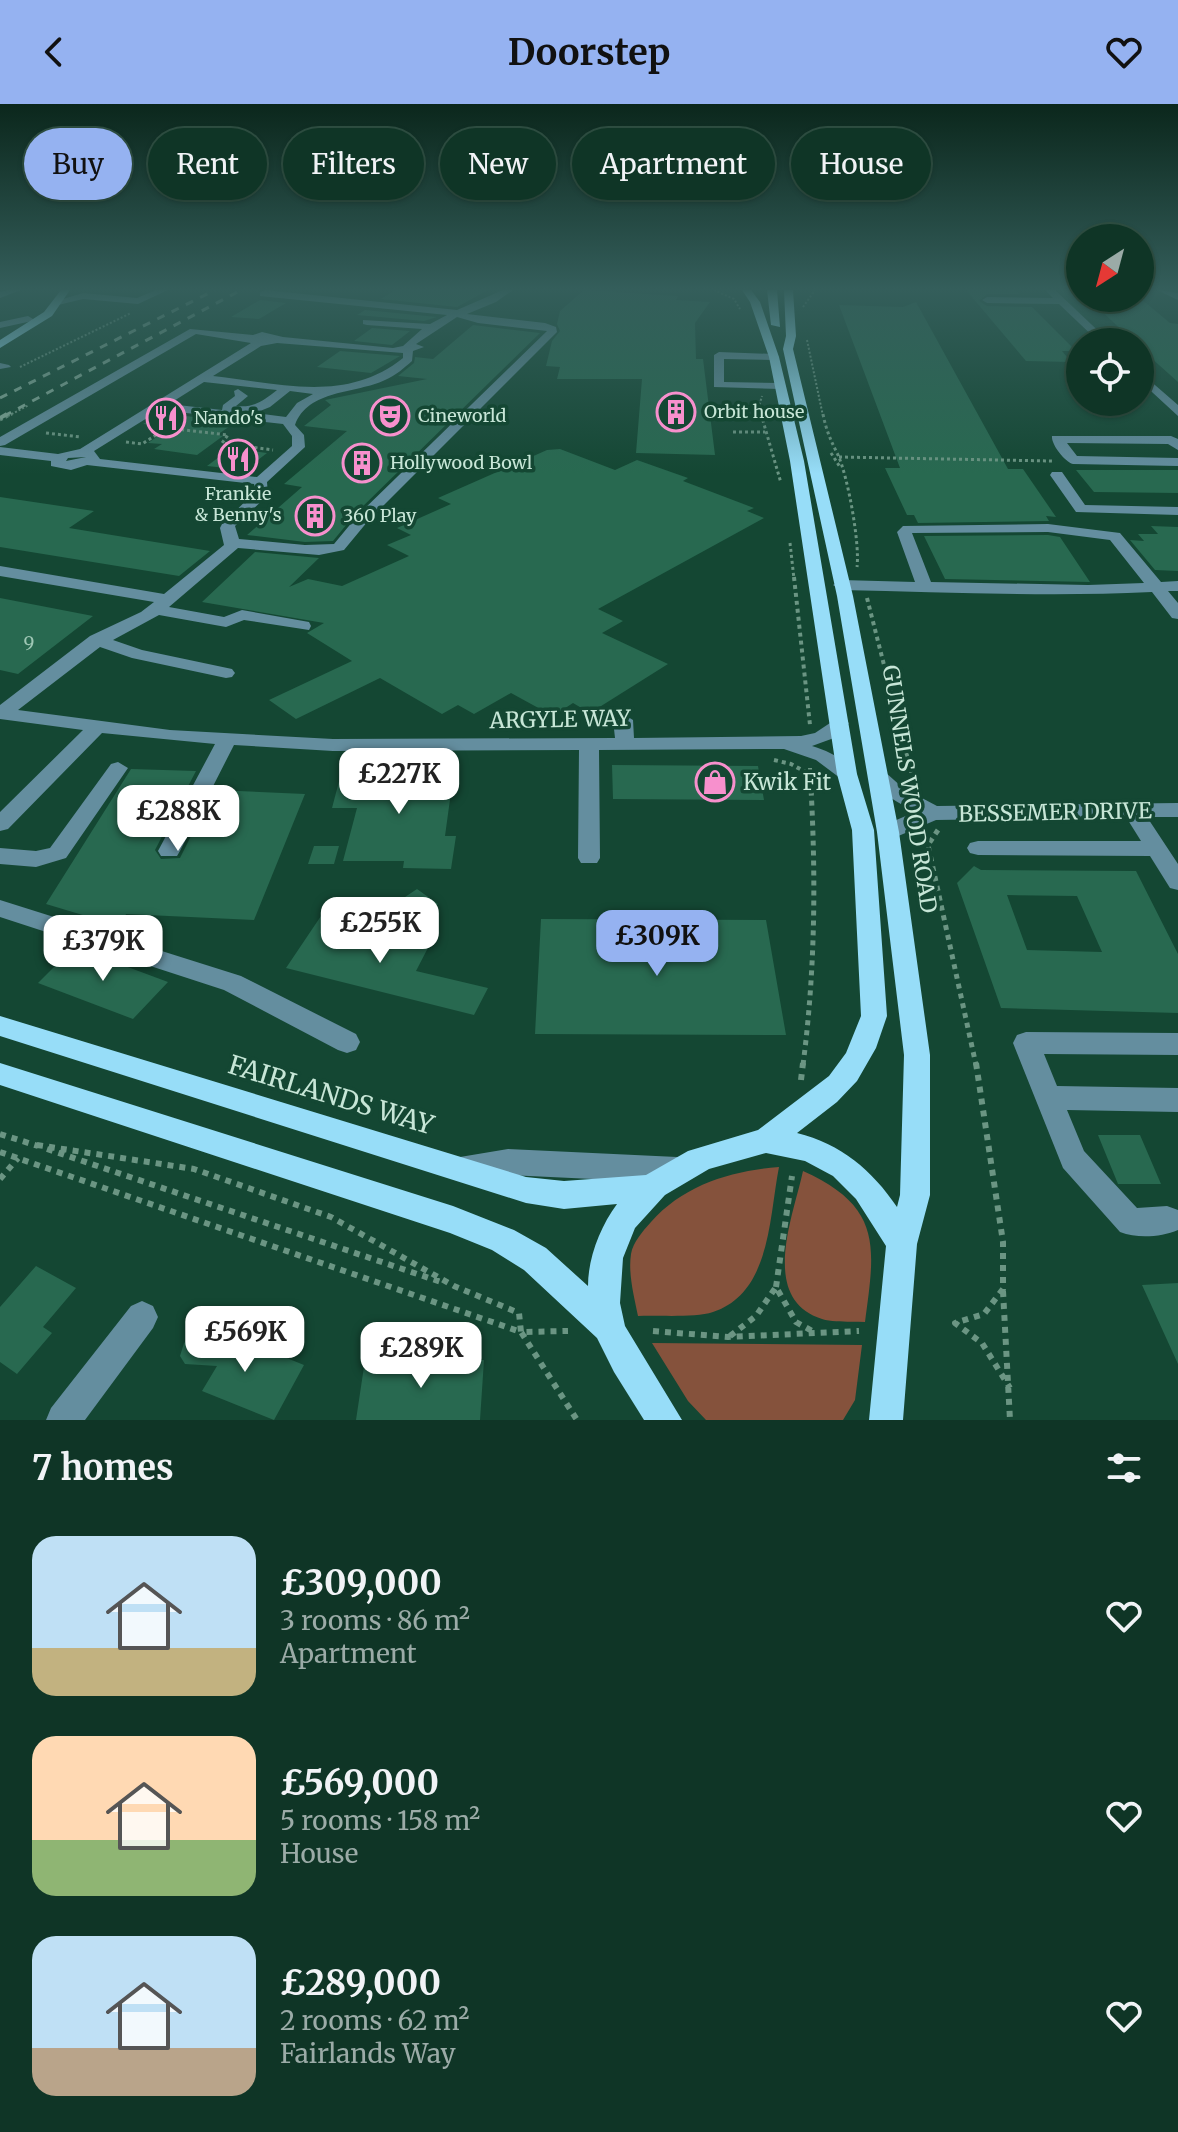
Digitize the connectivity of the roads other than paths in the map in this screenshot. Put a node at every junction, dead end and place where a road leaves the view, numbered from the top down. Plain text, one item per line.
1 (158, 351) edge
2 (239, 351) edge
3 (406, 351) edge
4 (532, 351) edge
5 (761, 351) edge
6 (777, 351) edge
7 (780, 351) edge
8 (201, 378) junction
9 (773, 386) junction
10 (287, 388) junction
11 (1154, 389) edge
12 (326, 392) junction
13 (238, 393) dead end
14 (157, 406) junction
15 (1178, 412) edge
16 (234, 415) junction
17 (289, 421) junction
18 (217, 426) dead end
19 (0, 442) edge
20 (1178, 446) edge
21 (0, 451) edge
22 (87, 457) junction
23 (1178, 462) edge
24 (1056, 468) road end
25 (260, 481) junction
26 (1178, 511) edge
27 (233, 543) junction
28 (0, 571) edge
29 (1178, 586) edge
30 (925, 587) junction
31 (1154, 588) junction
32 (854, 591) junction
33 (161, 604) junction
34 (1178, 614) edge
35 (303, 626) dead end
36 (96, 640) junction
37 (226, 673) dead end
38 (1, 713) edge
39 (623, 720) dead end
40 (839, 723) junction
41 (96, 728) junction
42 (227, 741) junction
43 (625, 742) junction
44 (589, 743) junction
45 (786, 743) junction
46 (118, 768) dead end
47 (847, 774) junction
48 (878, 776) junction
49 (1178, 810) edge
50 (1133, 812) junction
51 (933, 813) junction
52 (0, 824) edge
53 (888, 832) junction
54 (1162, 846) edge
55 (978, 848) dead end
56 (169, 851) dead end
57 (0, 856) edge
58 (589, 858) dead end
59 (1178, 882) edge
60 (0, 908) edge
61 (0, 1026) edge
62 (347, 1042) dead end
63 (1178, 1044) edge
64 (0, 1074) edge
65 (1048, 1098) junction
66 (1178, 1100) edge
67 (765, 1140) junction
68 (458, 1168) junction
69 (677, 1170) junction
70 (648, 1188) junction
71 (1167, 1220) dead end
72 (902, 1244) junction
73 (142, 1317) dead end
74 (609, 1327) junction
75 (63, 1420) edge
76 (665, 1420) edge
77 (886, 1420) edge

1 - 19 street
2 - 8 street
3 - 12 street
4 - 27 street
5 - 9 street
6 - 9 main road, GUNNELS WOOD ROAD
7 - 32 main road, GUNNELS WOOD ROAD
8 - 10 street
8 - 14 street
9 - 40 main road, GUNNELS WOOD ROAD
10 - 12 street
10 - 13 street
11 - 15 street
12 - 17 street
14 - 16 street
14 - 22 street
16 - 17 street
16 - 18 street
17 - 25 street
20 - 23 street
21 - 22 street
22 - 25 street
24 - 26 street
25 - 27 street
27 - 33 street
28 - 33 street
29 - 31 street
30 - 31 street
30 - 31 street
30 - 32 street
31 - 34 street
32 - 48 main road, GUNNELS WOOD ROAD
33 - 35 street
33 - 36 street
36 - 37 street
36 - 38 street
38 - 41 street, ARGYLE WAY
39 - 43 street
40 - 45 street, ARGYLE WAY
40 - 47 main road, GUNNELS WOOD ROAD
41 - 42 street, ARGYLE WAY
41 - 52 street
42 - 44 street, ARGYLE WAY
42 - 56 street
43 - 44 street, ARGYLE WAY
43 - 45 street, ARGYLE WAY
44 - 58 street
45 - 47 street, ARGYLE WAY
46 - 57 street
47 - 67 main road, GUNNELS WOOD ROAD
48 - 51 street, BESSEMER DRIVE
48 - 53 main road, GUNNELS WOOD ROAD
49 - 50 street, BESSEMER DRIVE
50 - 51 street, BESSEMER DRIVE
50 - 54 street
51 - 53 street, BESSEMER DRIVE
53 - 72 main road, GUNNELS WOOD ROAD
54 - 55 street
54 - 59 street
60 - 62 street
61 - 68 main road, FAIRLANDS WAY
63 - 65 street
64 - 74 main road
65 - 66 street
65 - 71 street
67 - 69 main road, GUNNELS WOOD ROAD
67 - 72 main road, GUNNELS WOOD ROAD
68 - 69 street
68 - 70 main road, FAIRLANDS WAY
69 - 70 main road, GUNNELS WOOD ROAD
70 - 74 main road, GUNNELS WOOD ROAD
72 - 77 main road, GUNNELS WOOD ROAD
73 - 75 street
74 - 76 main road, GUNNELS WOOD ROAD

